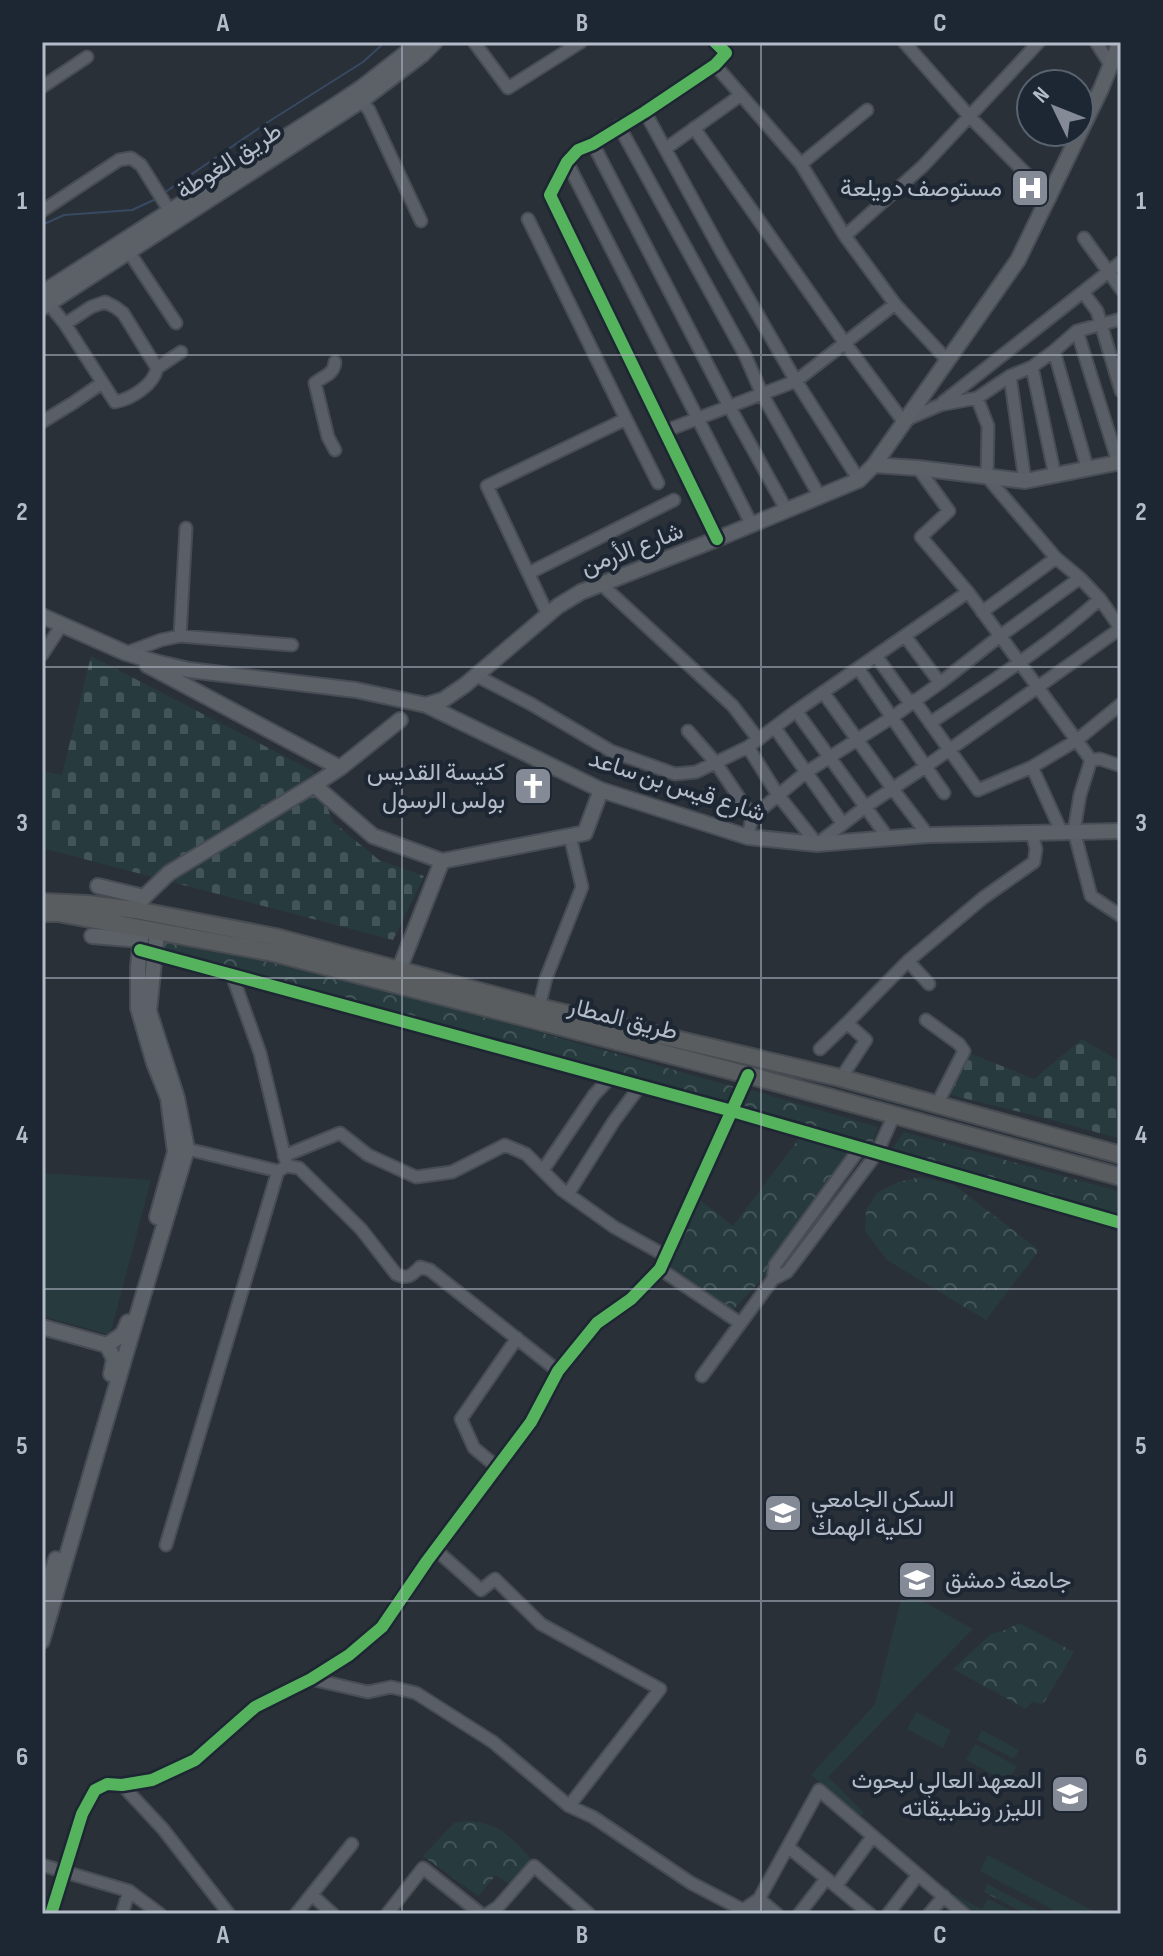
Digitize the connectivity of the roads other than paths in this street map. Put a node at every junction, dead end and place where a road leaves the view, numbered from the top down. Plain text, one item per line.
1 (420, 42) edge
2 (435, 42) edge
3 (474, 42) edge
4 (581, 42) edge
5 (715, 42) edge
6 (904, 42) edge
7 (1039, 42) edge
8 (1096, 42) edge
9 (1120, 42) edge
10 (87, 57) dead end
11 (715, 65) junction
12 (1111, 66) junction
13 (42, 87) edge
14 (741, 95) junction
15 (361, 101) junction
16 (867, 110) dead end
17 (645, 112) junction
18 (970, 117) junction
19 (619, 126) junction
20 (694, 128) junction
21 (593, 144) junction
22 (665, 149) junction
23 (567, 162) junction
24 (801, 164) junction
25 (1050, 198) junction
26 (42, 211) edge
27 (170, 211) junction
28 (528, 219) dead end
29 (421, 221) dead end
30 (845, 236) junction
31 (1084, 238) dead end
32 (129, 252) junction
33 (1121, 262) edge
34 (1108, 271) junction
35 (1121, 289) edge
36 (1083, 292) junction
37 (44, 302) edge
38 (895, 304) junction
39 (1121, 319) edge
40 (176, 323) dead end
41 (65, 324) junction
42 (1101, 324) junction
43 (1077, 331) junction
44 (845, 343) junction
45 (1054, 351) junction
46 (181, 352) dead end
47 (948, 361) junction
48 (335, 362) dead end
49 (1032, 367) junction
50 (157, 368) junction
51 (1010, 376) junction
52 (796, 381) junction
53 (102, 383) junction
54 (1121, 391) edge
55 (762, 394) junction
56 (977, 398) junction
57 (940, 405) junction
58 (729, 406) junction
59 (626, 419) junction
60 (698, 420) junction
61 (903, 421) junction
62 (42, 422) edge
63 (665, 431) junction
64 (335, 450) dead end
65 (1120, 463) edge
66 (874, 465) junction
67 (1087, 467) junction
68 (918, 468) junction
69 (1055, 476) junction
70 (987, 477) junction
71 (859, 480) junction
72 (1025, 481) junction
73 (658, 483) dead end
74 (820, 497) junction
75 (674, 500) dead end
76 (787, 511) junction
77 (752, 525) junction
78 (186, 528) dead end
79 (717, 539) junction
80 (1056, 558) junction
81 (529, 573) junction
82 (1080, 578) junction
83 (601, 584) junction
84 (968, 592) junction
85 (1100, 599) junction
86 (982, 612) junction
87 (548, 615) junction
88 (42, 616) edge
89 (61, 626) junction
90 (1121, 628) edge
91 (180, 636) junction
92 (905, 636) junction
93 (1000, 636) junction
94 (292, 645) dead end
95 (126, 653) junction
96 (42, 655) edge
97 (876, 656) junction
98 (1020, 662) junction
99 (858, 668) junction
100 (189, 670) junction
101 (477, 676) junction
102 (940, 683) junction
103 (184, 685) junction
104 (1038, 687) junction
105 (823, 692) junction
106 (912, 702) junction
107 (1121, 704) edge
108 (426, 705) junction
109 (796, 711) junction
110 (891, 718) junction
111 (400, 720) dead end
112 (930, 723) junction
113 (775, 728) junction
114 (688, 731) dead end
115 (856, 739) junction
116 (1077, 740) junction
117 (753, 743) junction
118 (949, 749) junction
119 (829, 757) junction
120 (1091, 760) junction
121 (716, 763) junction
122 (1121, 766) edge
123 (925, 767) junction
124 (1032, 767) junction
125 (340, 768) junction
126 (805, 773) junction
127 (314, 785) junction
128 (892, 788) junction
129 (601, 790) junction
130 (944, 793) dead end
131 (778, 795) junction
132 (865, 807) junction
133 (752, 817) junction
134 (843, 824) junction
135 (1068, 831) junction
136 (1121, 831) edge
137 (1032, 833) junction
138 (928, 835) junction
139 (570, 836) junction
140 (748, 837) junction
141 (888, 838) junction
142 (817, 844) junction
143 (442, 861) junction
144 (98, 886) dead end
145 (42, 890) edge
146 (42, 902) edge
147 (140, 903) junction
148 (87, 904) junction
149 (42, 913) edge
150 (1121, 916) edge
151 (110, 922) junction
152 (42, 924) edge
153 (92, 936) dead end
154 (145, 938) junction
155 (156, 954) junction
156 (908, 961) junction
157 (399, 970) junction
158 (232, 975) junction
159 (929, 984) dead end
160 (539, 1007) junction
161 (926, 1020) dead end
162 (847, 1023) junction
163 (820, 1049) dead end
164 (748, 1075) junction
165 (610, 1078) junction
166 (841, 1078) junction
167 (640, 1086) junction
168 (937, 1104) junction
169 (732, 1111) junction
170 (894, 1115) junction
171 (860, 1148) junction
172 (181, 1150) junction
173 (877, 1153) junction
174 (1121, 1155) edge
175 (283, 1164) junction
176 (543, 1170) junction
177 (1121, 1177) edge
178 (568, 1194) junction
179 (1121, 1223) edge
180 (666, 1256) junction
181 (660, 1269) junction
182 (773, 1279) junction
183 (740, 1323) junction
184 (42, 1327) edge
185 (517, 1338) junction
186 (107, 1345) junction
187 (558, 1371) junction
188 (702, 1376) dead end
189 (497, 1467) junction
190 (166, 1545) dead end
191 (435, 1549) junction
192 (42, 1605) edge
193 (42, 1641) edge
194 (311, 1679) junction
195 (122, 1785) junction
196 (569, 1806) junction
197 (873, 1836) junction
198 (352, 1844) dead end
199 (788, 1847) junction
200 (42, 1865) edge
201 (65, 1872) junction
202 (918, 1875) junction
203 (831, 1882) junction
204 (129, 1891) junction
205 (312, 1895) junction
206 (944, 1896) junction
207 (759, 1899) junction
208 (51, 1914) edge
209 (122, 1914) edge
210 (160, 1914) edge
211 (229, 1914) edge
212 (296, 1914) edge
213 (333, 1914) edge
214 (387, 1914) edge
215 (481, 1914) edge
216 (487, 1914) edge
217 (589, 1914) edge
218 (756, 1914) edge
219 (777, 1914) edge
220 (799, 1914) edge
221 (870, 1914) edge
222 (888, 1914) edge
223 (929, 1914) edge
224 (964, 1914) edge

1 - 27 main road
2 - 15 main road, طريق الغوطة
3 - 4 street
5 - 11 street
6 - 18 street
7 - 18 street
8 - 12 street
9 - 12 main road, شارع الأرمن
10 - 13 street
11 - 14 street
11 - 17 street
12 - 25 main road, شارع الأرمن
14 - 20 street
14 - 24 street
15 - 27 main road, طريق الغوطة
15 - 29 street
16 - 24 street
17 - 19 street
17 - 22 street
18 - 25 street
18 - 30 street
19 - 21 street
19 - 55 street
20 - 22 street
20 - 44 street
21 - 23 street
21 - 58 street
22 - 52 street
23 - 60 street
23 - 63 street
24 - 30 street
25 - 47 main road, شارع الأرمن
26 - 27 street
27 - 32 main road, طريق الغوطة
27 - 37 main road
28 - 59 street
30 - 38 street
31 - 34 street
32 - 37 main road, طريق الغوطة
32 - 40 street
33 - 34 street
34 - 35 street
34 - 36 street
36 - 42 street
36 - 57 street
37 - 41 street
38 - 44 street
38 - 47 street
39 - 42 street
41 - 50 street
41 - 53 street
42 - 43 street
42 - 54 street
43 - 45 street
43 - 65 street
44 - 52 street
44 - 61 street
45 - 49 street
45 - 67 street
46 - 50 street
47 - 61 main road, شارع الأرمن
48 - 64 street
49 - 51 street
49 - 69 street
50 - 53 street
51 - 56 street
51 - 72 street
52 - 55 street
52 - 71 street
53 - 62 street
55 - 58 street
55 - 74 street
56 - 57 street
56 - 70 street
57 - 61 street
58 - 60 street
58 - 76 street
59 - 73 street
59 - 81 street
60 - 63 street
60 - 77 street
61 - 66 main road, شارع الأرمن
63 - 79 street
65 - 67 main road
66 - 68 main road
66 - 71 main road, شارع الأرمن
67 - 69 main road
68 - 70 main road
68 - 84 street
69 - 72 main road
70 - 72 main road
70 - 80 street
71 - 74 main road, شارع الأرمن
74 - 76 main road, شارع الأرمن
75 - 81 street
76 - 77 main road, شارع الأرمن
77 - 79 main road, شارع الأرمن
78 - 91 street
79 - 83 main road, شارع الأرمن
80 - 82 street
80 - 86 street
81 - 87 street
82 - 85 street
82 - 93 street
83 - 87 main road, شارع الأرمن
83 - 117 street
84 - 86 street
84 - 92 street
85 - 90 street
85 - 98 street
86 - 93 street
87 - 101 main road, شارع الأرمن
88 - 89 main road
89 - 95 main road
89 - 96 street
90 - 104 street
91 - 94 street
91 - 95 street
92 - 97 street
92 - 102 street
93 - 98 street
93 - 102 street
95 - 100 main road
95 - 103 main road
97 - 99 street
97 - 106 street
98 - 104 street
98 - 112 street
99 - 105 street
99 - 110 street
100 - 103 main road
100 - 108 main road
101 - 108 main road, شارع الأرمن
101 - 121 street
102 - 106 street
103 - 125 main road
104 - 116 street
104 - 118 street
105 - 109 street
105 - 115 street
106 - 110 street
106 - 112 street
107 - 116 street
108 - 129 main road, شارع قيس بن ساعد
109 - 113 street
109 - 119 street
110 - 115 street
110 - 123 street
111 - 125 main road
112 - 118 street
113 - 117 street
113 - 126 street
114 - 121 street
115 - 119 street
115 - 128 street
116 - 120 street
116 - 124 street
117 - 121 street
117 - 131 street
118 - 123 street
118 - 124 street
119 - 126 street
119 - 132 street
120 - 122 street
120 - 135 street
121 - 133 street
123 - 128 street
123 - 130 street
124 - 135 street
125 - 127 main road
126 - 131 street
126 - 134 street
127 - 143 main road
127 - 147 main road
128 - 132 street
128 - 138 street
129 - 139 main road
129 - 140 main road, شارع قيس بن ساعد
131 - 133 street
131 - 142 street
132 - 134 street
132 - 141 street
133 - 140 street
134 - 142 street
135 - 136 main road, شارع قيس بن ساعد
135 - 137 main road, شارع قيس بن ساعد
135 - 150 street
137 - 138 main road, شارع قيس بن ساعد
137 - 156 street
138 - 141 main road, شارع قيس بن ساعد
139 - 143 main road
139 - 160 street
140 - 142 main road, شارع قيس بن ساعد
141 - 142 main road, شارع قيس بن ساعد
143 - 157 main road
144 - 147 main road
145 - 148 highway
146 - 148 highway
147 - 148 highway, طريق المطار
147 - 157 highway, طريق المطار
149 - 151 highway
151 - 152 highway
151 - 154 highway, طريق المطار
153 - 154 main road
154 - 155 main road
154 - 155 street
154 - 164 highway, طريق المطار
154 - 172 main road
155 - 158 street
155 - 172 main road
156 - 159 street
156 - 162 street
157 - 160 highway, طريق المطار
158 - 165 street
158 - 175 street
160 - 166 highway, طريق المطار
161 - 168 street
162 - 163 street
162 - 166 street
164 - 169 street
164 - 170 highway, طريق المطار
165 - 167 street
165 - 176 street
166 - 168 highway, طريق المطار
167 - 169 street
167 - 178 street
168 - 174 highway, طريق المطار
169 - 171 street
169 - 180 street
170 - 173 street
170 - 177 highway, طريق المطار
171 - 173 street
171 - 182 street
172 - 175 street
172 - 186 main road
172 - 193 main road
173 - 179 street
173 - 182 street
175 - 176 street
175 - 185 street
175 - 190 street
176 - 178 street
178 - 180 street
180 - 181 street
181 - 183 street
181 - 187 street
182 - 183 street
183 - 188 street
184 - 186 main road
185 - 187 street
185 - 189 street
186 - 192 main road
187 - 189 street
189 - 191 street
191 - 194 street
191 - 196 street
194 - 195 street
194 - 196 street
195 - 201 street
195 - 211 street
196 - 207 street
197 - 199 street
197 - 202 street
197 - 203 street
198 - 205 street
199 - 203 street
199 - 207 street
200 - 201 street
201 - 204 street
201 - 208 street
202 - 206 street
202 - 222 street
203 - 220 street
203 - 221 street
204 - 209 street
204 - 210 street
205 - 212 street
205 - 213 street
206 - 223 street
206 - 224 street
207 - 218 street
207 - 219 street
214 - 215 street
216 - 217 street

